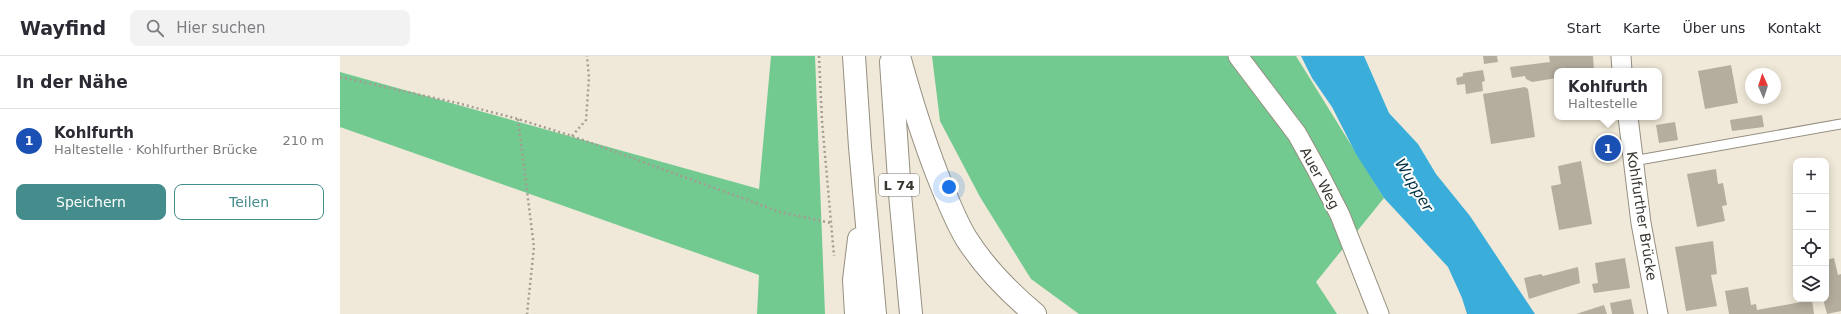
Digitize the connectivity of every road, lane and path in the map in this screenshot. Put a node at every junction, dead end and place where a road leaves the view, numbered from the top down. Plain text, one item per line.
1 (587, 56) edge
2 (819, 56) edge
3 (854, 56) edge
4 (890, 56) edge
5 (899, 56) edge
6 (1238, 56) edge
7 (1621, 56) edge
8 (1622, 68) edge
9 (340, 77) edge
10 (518, 120) junction
11 (1628, 120) edge
12 (1841, 124) edge
13 (572, 136) junction
14 (1633, 161) junction
15 (864, 192) junction
16 (831, 222) junction
17 (834, 261) dead end
18 (527, 314) edge
19 (856, 314) edge
20 (875, 314) edge
21 (911, 314) edge
22 (1035, 314) edge
23 (1379, 314) edge
24 (1658, 314) edge

1 - 13 path
2 - 16 path
3 - 15 highway, L 74
4 - 21 highway, L 74
5 - 22 highway, L 74
6 - 23 street, Auer Weg
7 - 8 street
9 - 10 path
10 - 13 path
10 - 18 path
11 - 14 street, Kohlfurther Brücke
12 - 14 lane
13 - 16 path
14 - 24 street, Kohlfurther Brücke
15 - 19 highway, L 74
15 - 20 highway, L 74
16 - 17 path

